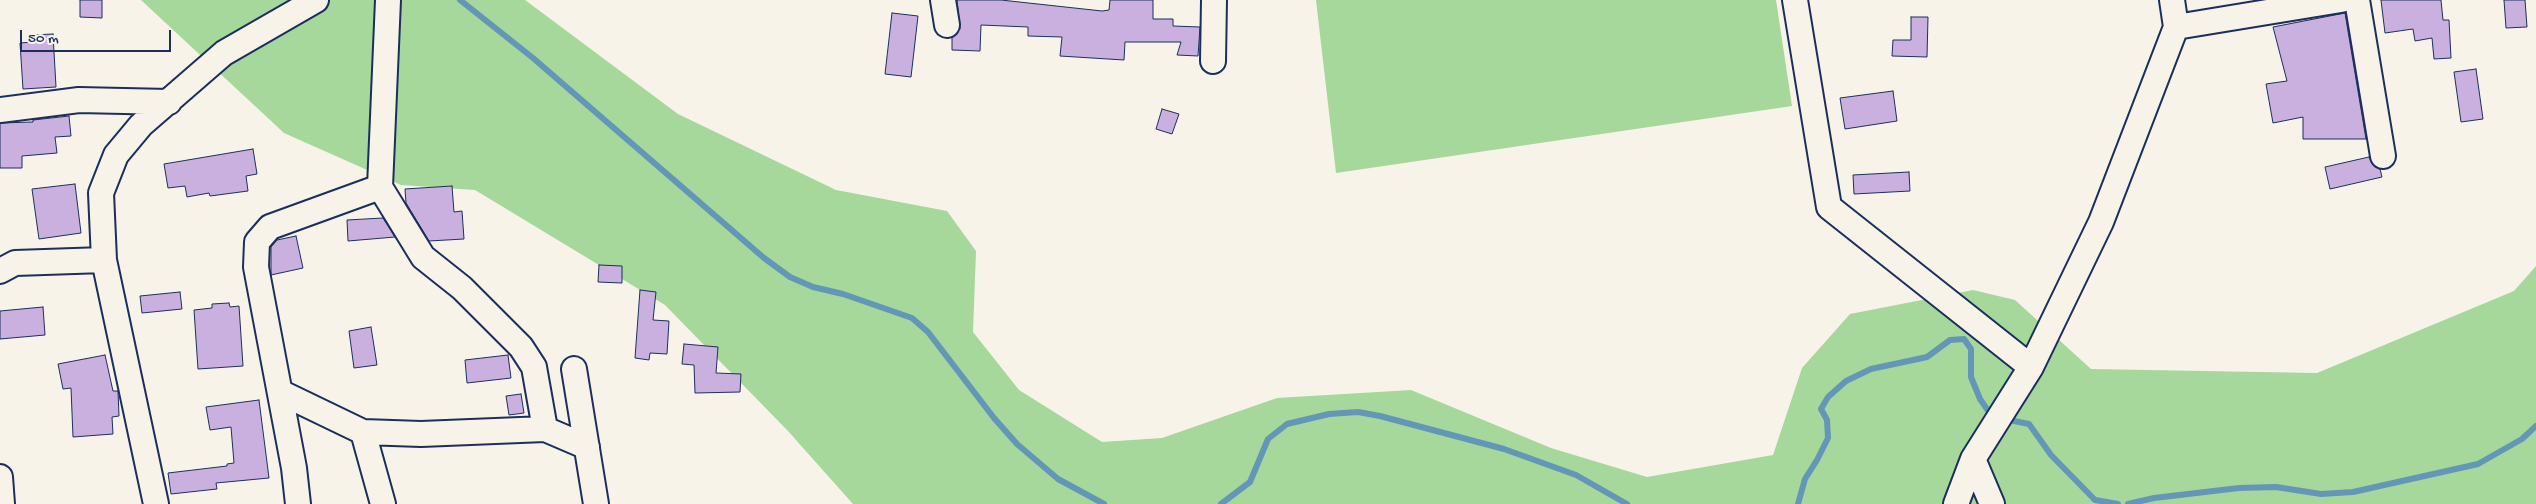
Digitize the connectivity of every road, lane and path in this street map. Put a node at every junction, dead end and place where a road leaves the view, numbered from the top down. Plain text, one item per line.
1 (316, 0) edge
2 (388, 0) edge
3 (943, 0) edge
4 (1214, 0) edge
5 (1794, 0) edge
6 (2172, 0) edge
7 (2341, 0) edge
8 (2357, 0) edge
9 (947, 25) dead end
10 (2176, 27) junction
11 (1213, 61) dead end
12 (169, 102) junction
13 (0, 110) edge
14 (2383, 156) dead end
15 (380, 187) junction
16 (104, 260) junction
17 (0, 271) edge
18 (2031, 367) junction
19 (574, 369) dead end
20 (280, 392) junction
21 (545, 430) junction
22 (363, 432) junction
23 (587, 447) junction
24 (1973, 459) junction
25 (0, 477) edge
26 (2, 504) edge
27 (156, 504) edge
28 (298, 504) edge
29 (383, 504) edge
30 (596, 504) edge
31 (1956, 504) edge
32 (1992, 504) edge

1 - 12 street
2 - 15 street
3 - 9 street
4 - 11 street
5 - 18 street
6 - 10 street
7 - 10 street
8 - 14 street
10 - 18 street
12 - 13 street
12 - 16 street
15 - 20 street
15 - 21 street
16 - 17 street
16 - 27 street
18 - 24 street
19 - 23 street
20 - 22 street
20 - 28 street
21 - 22 street
21 - 23 street
22 - 29 street
23 - 30 street
24 - 31 street
24 - 32 street
25 - 26 street

